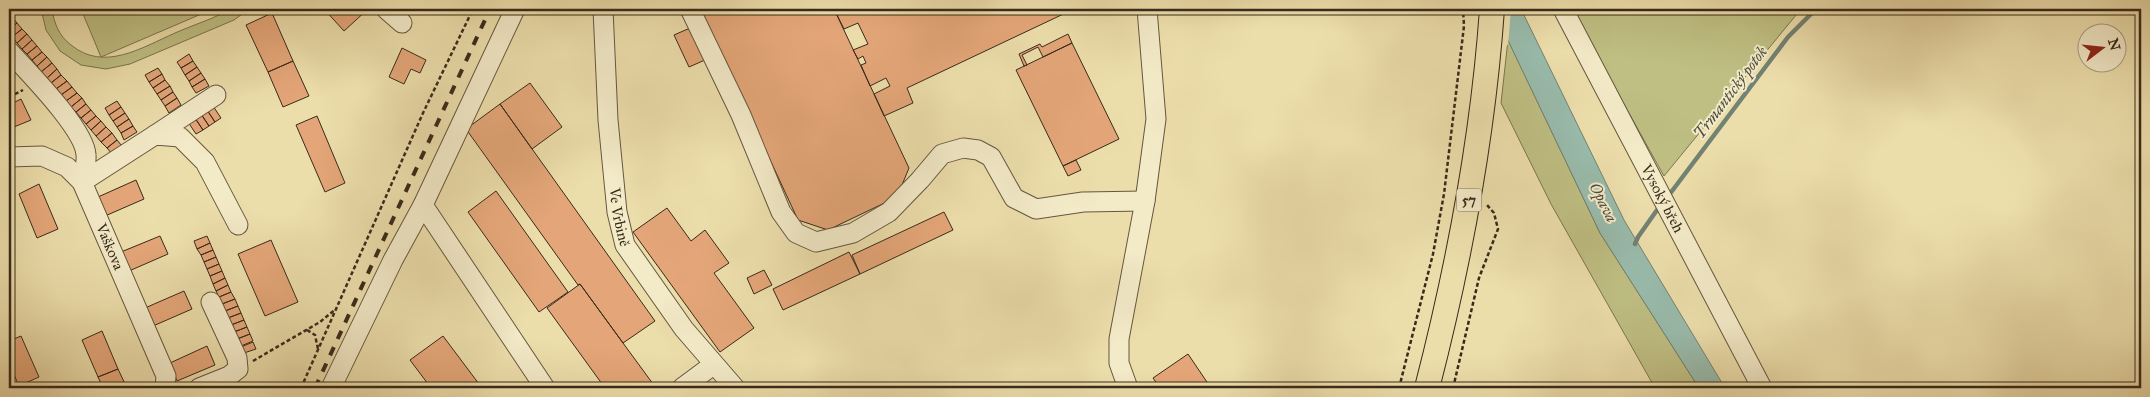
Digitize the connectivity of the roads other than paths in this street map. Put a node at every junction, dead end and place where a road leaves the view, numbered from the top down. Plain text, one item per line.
1 (386, 9) edge
2 (515, 9) edge
3 (603, 9) edge
4 (690, 9) edge
5 (1147, 9) edge
6 (1492, 9) edge
7 (1563, 9) edge
8 (402, 23) dead end
9 (9, 51) edge
10 (216, 95) dead end
11 (155, 135) junction
12 (9, 157) edge
13 (82, 182) junction
14 (1145, 201) junction
15 (423, 205) junction
16 (238, 225) dead end
17 (211, 302) dead end
18 (713, 365) junction
19 (165, 388) edge
20 (199, 388) edge
21 (331, 388) edge
22 (546, 388) edge
23 (682, 388) edge
24 (734, 388) edge
25 (1128, 388) edge
26 (1427, 388) edge
27 (1762, 388) edge

1 - 8 street
2 - 15 street
3 - 18 street, Ve Vrbině
4 - 14 street
5 - 14 street
6 - 26 main road, 57, bridge
7 - 27 street, Vysoký břeh
9 - 13 street
10 - 11 street
11 - 13 street
11 - 16 street
12 - 13 street, Vaškova
13 - 19 street, Vaškova
14 - 25 street
15 - 21 street
15 - 22 street
17 - 20 street
18 - 23 street
18 - 24 street, Ve Vrbině

